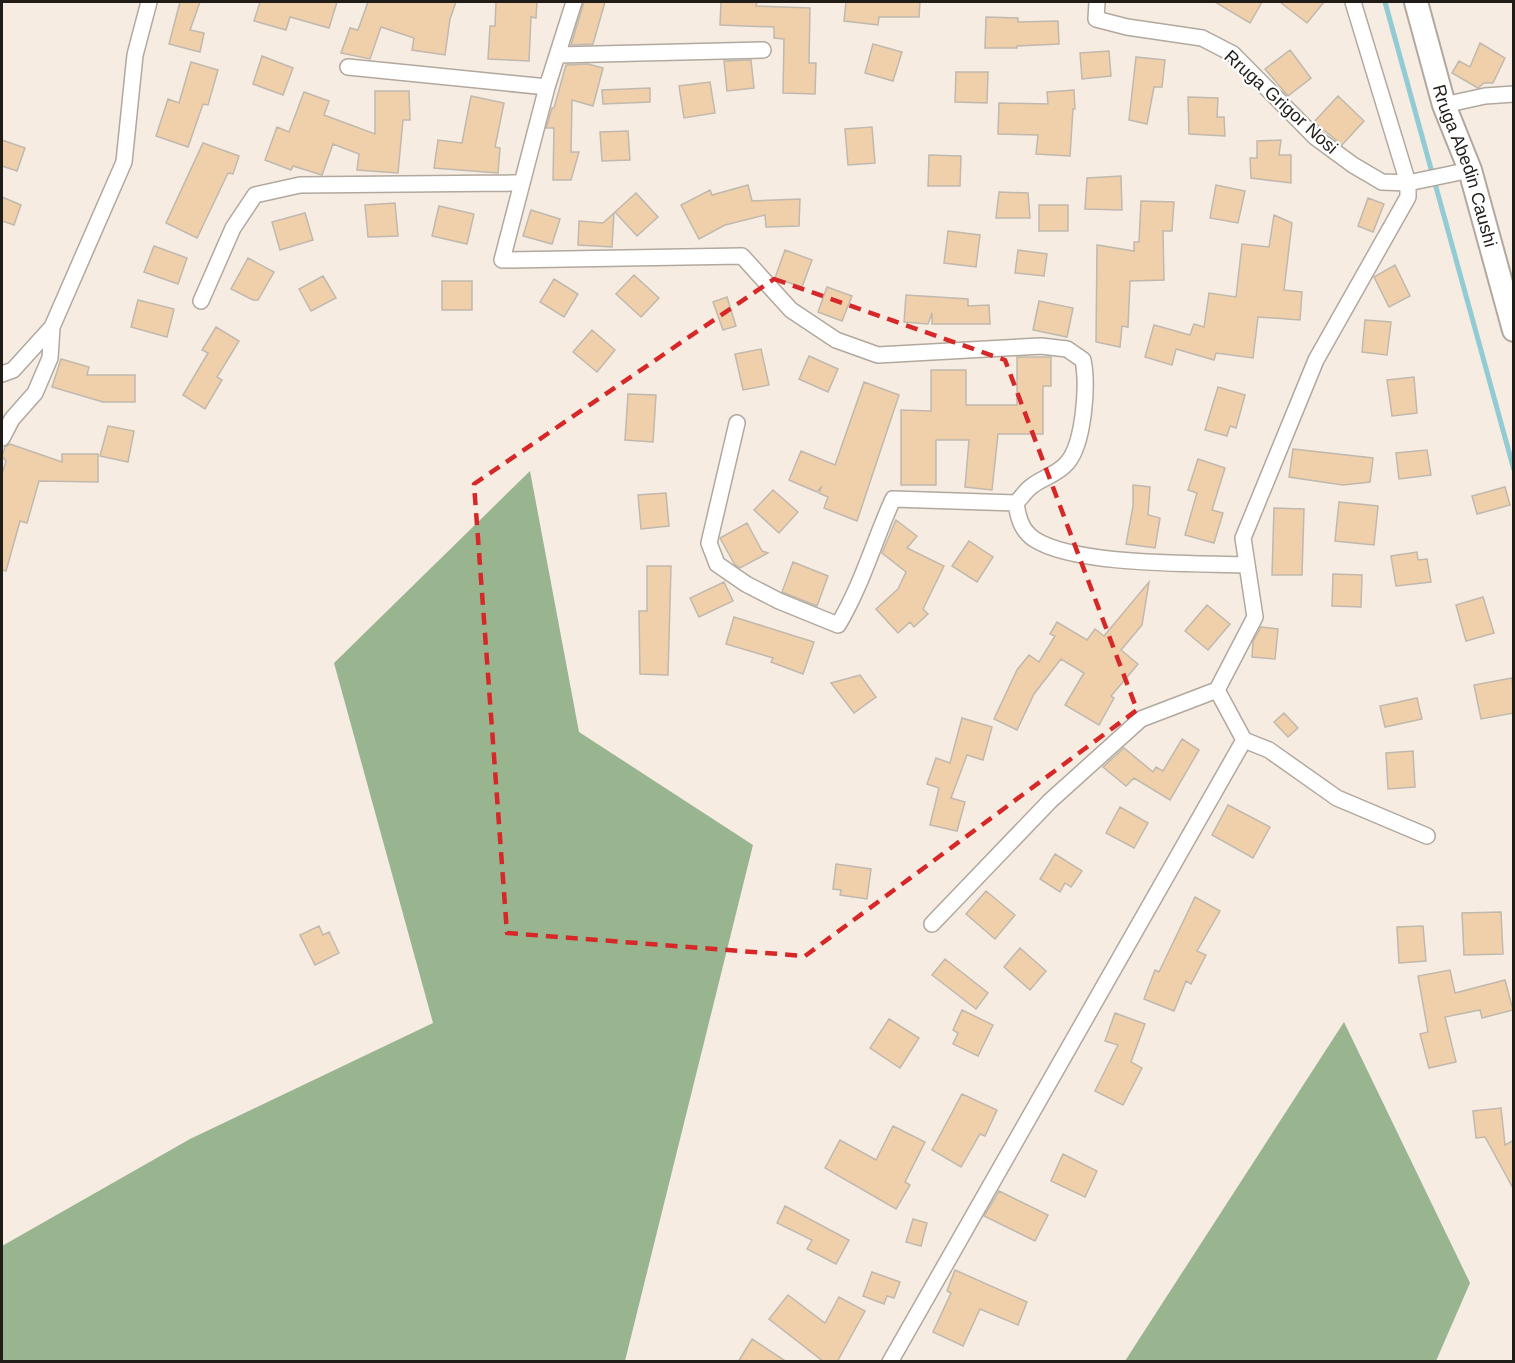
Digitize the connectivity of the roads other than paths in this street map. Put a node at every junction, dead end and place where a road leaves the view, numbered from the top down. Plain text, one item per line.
1 (149, 2) edge
2 (574, 2) edge
3 (1097, 2) edge
4 (1353, 2) edge
5 (1416, 2) edge
6 (764, 50) dead end
7 (558, 55) junction
8 (348, 67) dead end
9 (547, 87) junction
10 (1514, 94) edge
11 (1444, 105) junction
12 (1470, 170) junction
13 (521, 183) junction
14 (1408, 183) junction
15 (201, 301) dead end
16 (52, 327) junction
17 (1514, 330) edge
18 (2, 374) edge
19 (737, 423) dead end
20 (2, 438) edge
21 (1016, 503) junction
22 (1247, 565) junction
23 (1217, 690) junction
24 (1244, 740) junction
25 (1427, 836) dead end
26 (932, 924) dead end
27 (890, 1362) edge

1 - 16 street
2 - 7 street
3 - 14 street, Rruga Grigor Nosi
4 - 14 street
5 - 11 main road, Rruga Abedin Caushi
6 - 7 street
7 - 9 street
8 - 9 street
9 - 13 street
10 - 11 street
11 - 12 main road, Rruga Abedin Caushi
12 - 14 street
12 - 17 main road, Rruga Abedin Caushi
13 - 15 street
13 - 21 street
14 - 22 street
16 - 18 street
16 - 20 street
19 - 21 street
21 - 22 street
22 - 23 street
23 - 24 street
23 - 26 street
24 - 25 street
24 - 27 street

